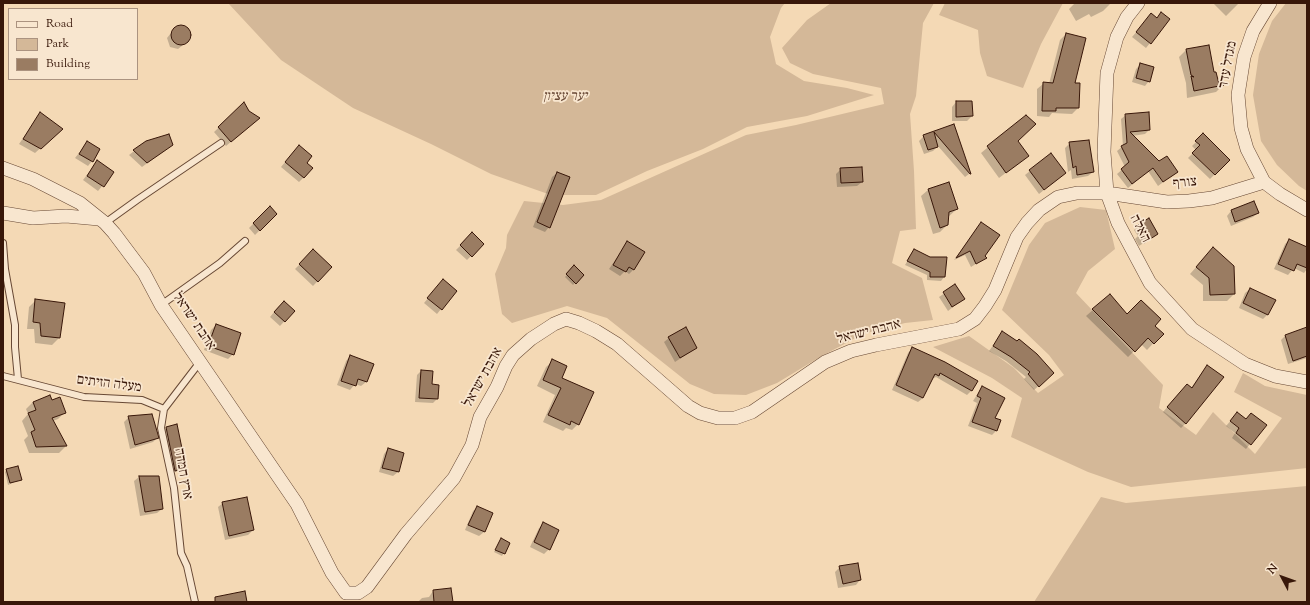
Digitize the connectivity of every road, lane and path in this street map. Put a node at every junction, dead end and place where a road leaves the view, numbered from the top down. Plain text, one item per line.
1 (1138, 3) edge
2 (1270, 3) edge
3 (221, 143) dead end
4 (3, 168) edge
5 (1264, 182) junction
6 (1107, 193) junction
7 (1307, 210) edge
8 (3, 213) edge
9 (102, 221) junction
10 (245, 241) dead end
11 (3, 243) edge
12 (161, 305) junction
13 (200, 361) junction
14 (3, 376) edge
15 (18, 379) junction
16 (1307, 382) edge
17 (164, 409) junction
18 (194, 602) edge

1 - 6 street, האלה
2 - 5 street, מגדל עדר
3 - 9 lane
4 - 9 street, אהבת ישראל
5 - 6 street, צורף
5 - 7 street
6 - 13 street, אהבת ישראל
6 - 16 street, האלה
8 - 9 street
9 - 12 street, אהבת ישראל
10 - 12 lane
11 - 15 lane
12 - 13 street, אהבת ישראל
13 - 17 lane, ארץ חמדה
14 - 15 lane, מעלה הזיתים
15 - 17 lane, מעלה הזיתים
17 - 18 lane, ארץ חמדה

